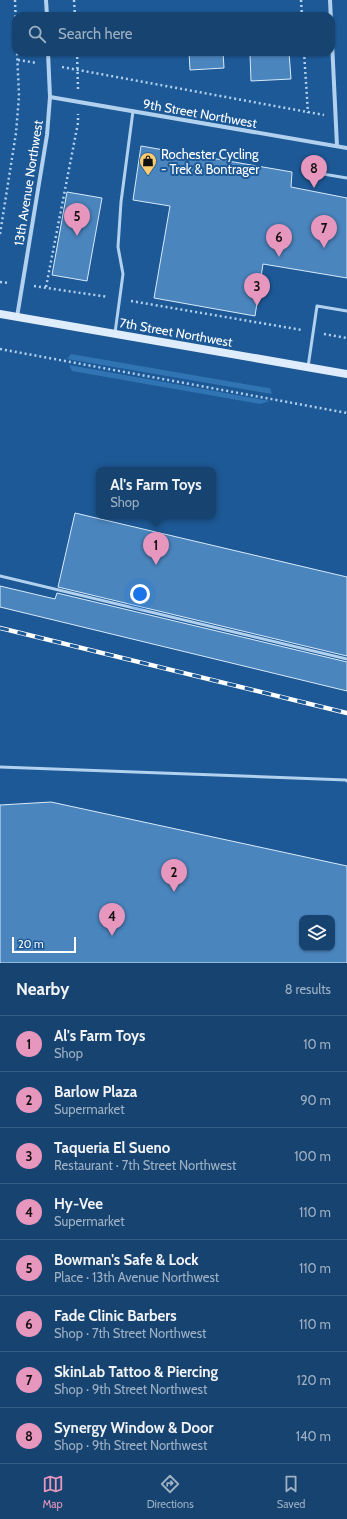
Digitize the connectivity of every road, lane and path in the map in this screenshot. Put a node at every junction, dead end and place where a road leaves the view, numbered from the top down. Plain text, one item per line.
1 (15, 0) edge
2 (46, 0) edge
3 (74, 0) edge
4 (301, 0) edge
5 (330, 0) edge
6 (15, 12) edge
7 (47, 12) edge
8 (75, 12) edge
9 (302, 12) edge
10 (331, 12) edge
11 (17, 56) edge
12 (48, 56) edge
13 (77, 56) edge
14 (304, 56) edge
15 (333, 56) edge
16 (50, 97) junction
17 (133, 111) junction
18 (78, 123) dead end
19 (337, 146) junction
20 (347, 148) edge
21 (305, 171) dead end
22 (347, 178) edge
23 (0, 234) edge
24 (120, 299) junction
25 (347, 311) edge
26 (0, 314) edge
27 (17, 317) junction
28 (313, 332) junction
29 (115, 333) junction
30 (347, 338) edge
31 (0, 349) edge
32 (308, 367) junction
33 (347, 374) edge
34 (347, 413) edge
35 (0, 576) edge
36 (347, 659) edge
37 (0, 767) edge
38 (347, 781) edge

1 - 6 path
2 - 7 street
3 - 8 path
4 - 9 path
5 - 10 street
11 - 23 path
12 - 16 street, 13th Avenue Northwest
13 - 14 path
15 - 19 street
16 - 17 street, 9th Street Northwest
16 - 27 street, 13th Avenue Northwest
17 - 19 street, 9th Street Northwest
17 - 24 lane
18 - 24 path
19 - 20 street, 9th Street Northwest
21 - 22 lane
24 - 28 path
24 - 29 lane
25 - 28 lane
26 - 27 main road, 7th Street Northwest
27 - 29 main road, 7th Street Northwest
28 - 30 path
28 - 32 lane
29 - 32 main road, 7th Street Northwest
31 - 34 path
32 - 33 main road, 7th Street Northwest
35 - 36 lane
37 - 38 lane

